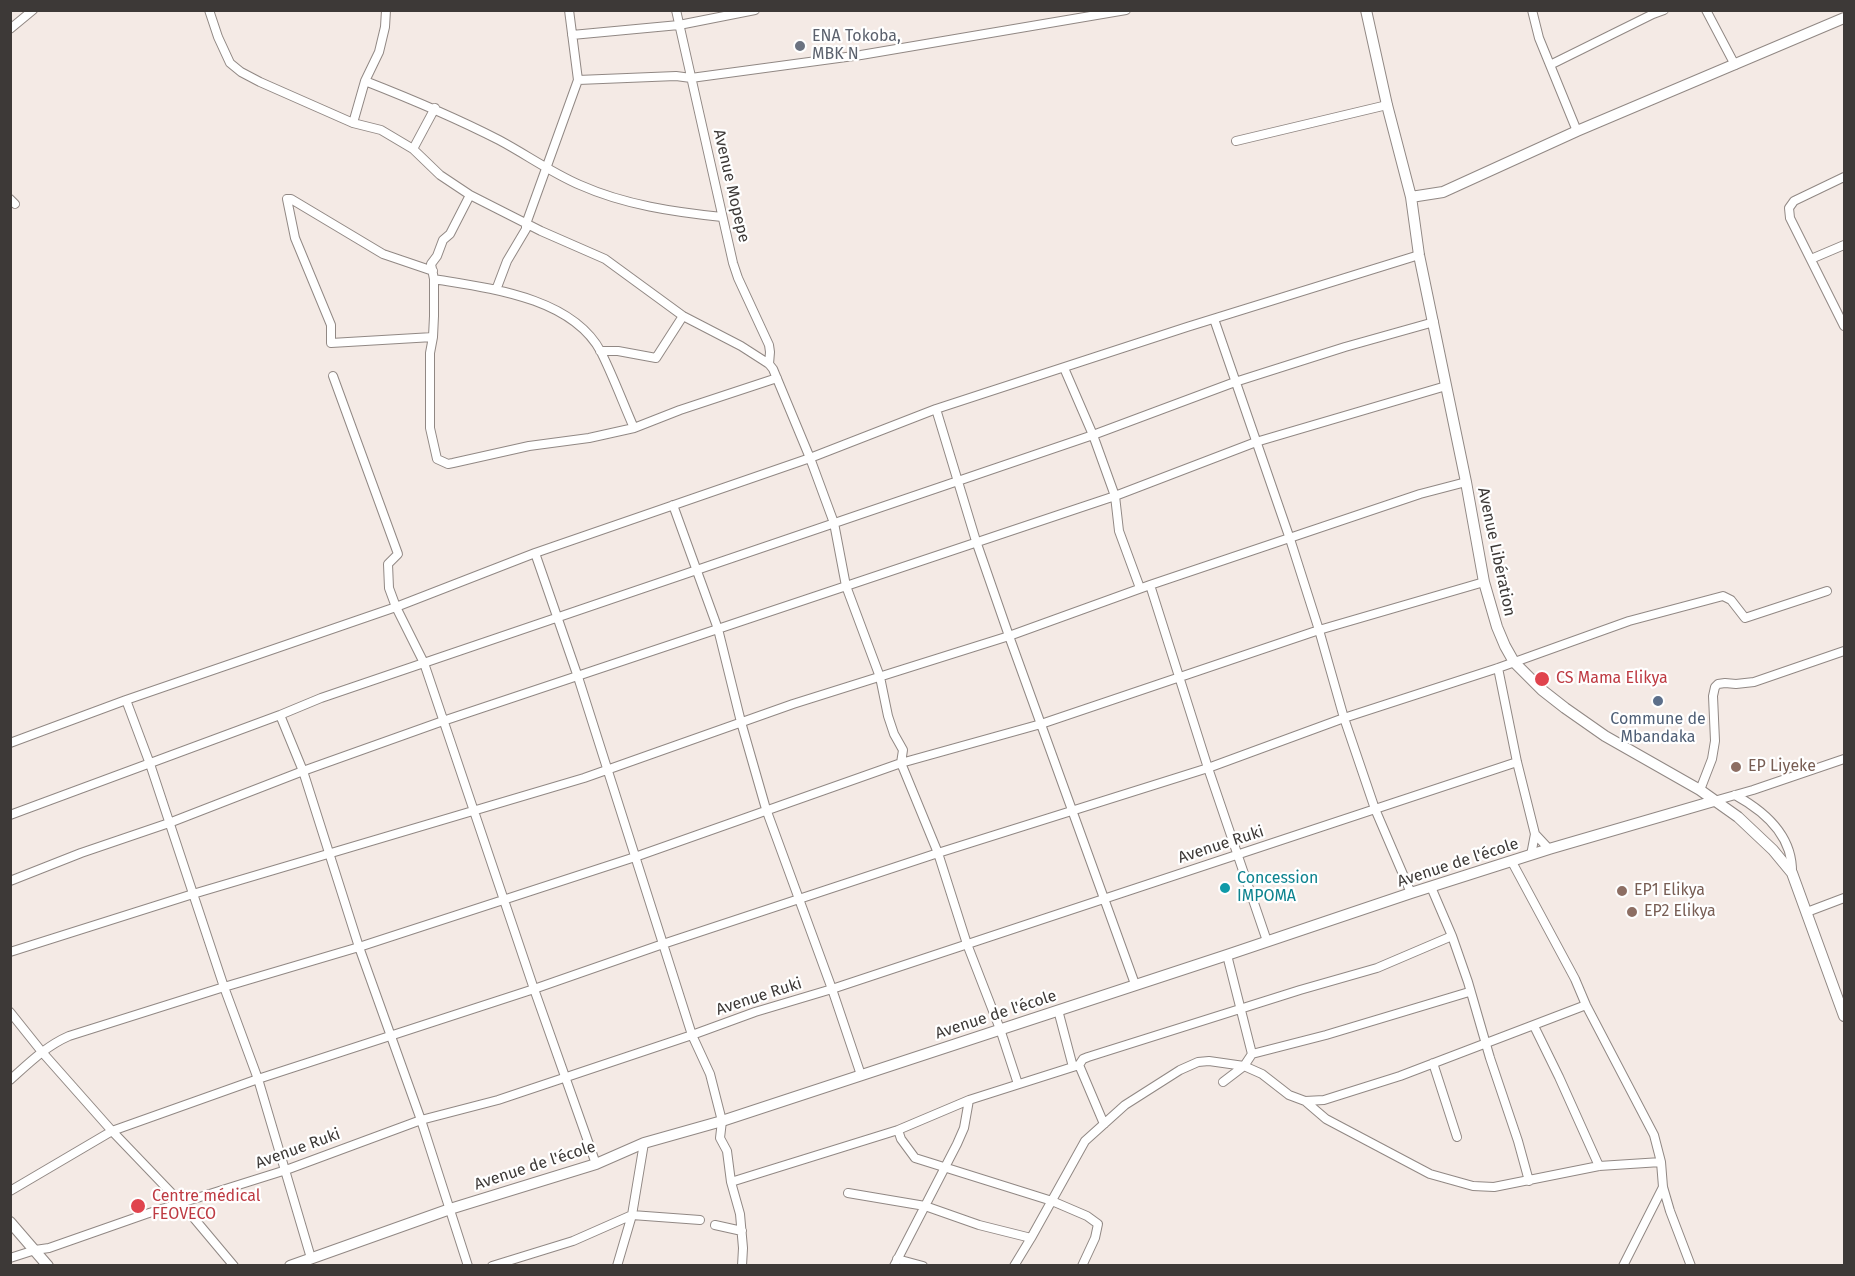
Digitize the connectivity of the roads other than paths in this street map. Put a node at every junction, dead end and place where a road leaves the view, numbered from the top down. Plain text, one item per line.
1 (33, 10) edge
2 (210, 10) edge
3 (386, 10) edge
4 (569, 10) edge
5 (676, 10) edge
6 (755, 10) edge
7 (1126, 10) edge
8 (1366, 10) edge
9 (1532, 10) edge
10 (1665, 10) edge
11 (1706, 10) edge
12 (1845, 18) edge
13 (679, 25) junction
14 (10, 29) edge
15 (572, 35) junction
16 (1550, 65) junction
17 (1735, 65) junction
18 (691, 78) junction
19 (578, 80) junction
20 (365, 81) junction
21 (1387, 105) junction
22 (435, 108) junction
23 (353, 123) junction
24 (1577, 131) junction
25 (1236, 141) dead end
26 (413, 149) junction
27 (547, 169) junction
28 (1845, 177) edge
29 (470, 195) junction
30 (1411, 197) junction
31 (722, 217) junction
32 (526, 224) junction
33 (1845, 245) edge
34 (1419, 255) junction
35 (1811, 259) junction
36 (434, 275) junction
37 (496, 290) junction
38 (683, 316) junction
39 (1214, 319) junction
40 (1434, 322) junction
41 (1845, 326) edge
42 (433, 337) junction
43 (600, 351) junction
44 (769, 364) junction
45 (1064, 368) junction
46 (333, 376) dead end
47 (777, 378) junction
48 (1235, 382) junction
49 (1446, 386) junction
50 (936, 409) junction
51 (634, 428) junction
52 (1093, 435) junction
53 (1256, 442) junction
54 (810, 458) junction
55 (958, 480) junction
56 (1466, 482) junction
57 (1115, 496) junction
58 (674, 505) junction
59 (834, 523) junction
60 (1290, 539) junction
61 (976, 541) junction
62 (535, 553) junction
63 (696, 570) junction
64 (1484, 582) junction
65 (1150, 585) junction
66 (846, 586) junction
67 (1140, 588) junction
68 (1827, 591) dead end
69 (396, 607) junction
70 (558, 617) junction
71 (718, 629) junction
72 (1319, 630) junction
73 (1009, 636) junction
74 (1845, 651) edge
75 (1514, 662) junction
76 (424, 663) junction
77 (1498, 668) junction
78 (578, 677) junction
79 (880, 677) junction
80 (1179, 677) junction
81 (126, 700) junction
82 (280, 715) junction
83 (1344, 718) junction
84 (443, 721) junction
85 (741, 722) junction
86 (1041, 724) junction
87 (10, 743) edge
88 (1845, 759) edge
89 (1517, 762) junction
90 (901, 763) junction
91 (150, 764) junction
92 (1208, 768) junction
93 (606, 770) junction
94 (303, 771) junction
95 (1700, 790) junction
96 (1735, 795) junction
97 (1714, 801) junction
98 (766, 809) junction
99 (1375, 809) junction
100 (473, 810) junction
101 (1072, 810) junction
102 (10, 815) edge
103 (169, 823) junction
104 (1535, 834) junction
105 (1549, 849) junction
106 (330, 853) junction
107 (938, 853) junction
108 (1238, 855) junction
109 (1531, 855) junction
110 (635, 857) junction
111 (1512, 862) junction
112 (1792, 873) junction
113 (10, 881) edge
114 (1431, 887) junction
115 (1411, 893) junction
116 (193, 894) junction
117 (1845, 898) edge
118 (504, 899) junction
119 (799, 899) junction
120 (1104, 899) junction
121 (1807, 912) junction
122 (1452, 936) junction
123 (1267, 941) junction
124 (663, 944) junction
125 (967, 944) junction
126 (359, 947) junction
127 (10, 952) edge
128 (1227, 956) junction
129 (1135, 984) junction
130 (224, 987) junction
131 (534, 989) junction
132 (832, 989) junction
133 (1470, 992) junction
134 (1586, 1005) junction
135 (1241, 1008) junction
136 (1058, 1010) junction
137 (10, 1012) edge
138 (1845, 1016) edge
139 (1534, 1026) junction
140 (1000, 1029) junction
141 (390, 1035) junction
142 (692, 1035) junction
143 (1486, 1044) junction
144 (42, 1052) junction
145 (1251, 1054) junction
146 (1433, 1063) junction
147 (1076, 1066) junction
148 (1244, 1066) junction
149 (861, 1076) junction
150 (566, 1078) junction
151 (258, 1079) junction
152 (10, 1080) edge
153 (1223, 1082) dead end
154 (1018, 1084) junction
155 (969, 1100) junction
156 (1305, 1101) junction
157 (421, 1120) junction
158 (722, 1121) junction
159 (1104, 1124) junction
160 (898, 1130) junction
161 (112, 1131) junction
162 (1456, 1137) dead end
163 (644, 1143) junction
164 (1661, 1162) junction
165 (596, 1164) junction
166 (1599, 1166) junction
167 (945, 1167) junction
168 (286, 1170) junction
169 (1528, 1181) junction
170 (731, 1182) junction
171 (1663, 1187) junction
172 (10, 1191) edge
173 (848, 1193) dead end
174 (1052, 1201) junction
175 (182, 1204) junction
176 (926, 1206) junction
177 (450, 1209) junction
178 (632, 1215) junction
179 (700, 1220) dead end
180 (10, 1221) edge
181 (715, 1225) dead end
182 (742, 1231) junction
183 (1031, 1238) junction
184 (35, 1250) junction
185 (10, 1258) edge
186 (311, 1258) junction
187 (896, 1262) edge
188 (48, 1266) edge
189 (234, 1266) edge
190 (290, 1266) edge
191 (468, 1266) edge
192 (492, 1266) edge
193 (617, 1266) edge
194 (742, 1266) edge
195 (923, 1266) edge
196 (1014, 1266) edge
197 (1082, 1266) edge
198 (1623, 1266) edge
199 (1691, 1266) edge

1 - 14 street
2 - 23 street
3 - 20 street
4 - 15 street
5 - 13 street, Avenue Mopepe
6 - 13 street
7 - 18 street
8 - 21 street, Avenue Libération
9 - 16 street
10 - 16 street
11 - 17 street
12 - 17 street
13 - 15 street
13 - 18 street, Avenue Mopepe
15 - 19 street
16 - 24 street
17 - 24 street
18 - 19 street
18 - 31 street, Avenue Mopepe
19 - 27 street
20 - 22 street
20 - 23 street
21 - 25 street
21 - 30 street, Avenue Libération
22 - 26 street
22 - 27 street
23 - 26 street
24 - 30 street
26 - 29 street
27 - 31 street
27 - 32 street
28 - 35 street
29 - 32 street
29 - 36 street
30 - 34 street, Avenue Libération
31 - 44 street, Avenue Mopepe
32 - 37 street
32 - 38 street
33 - 35 street
34 - 39 street
34 - 40 street, Avenue Libération
35 - 41 street
36 - 37 street
36 - 42 street
36 - 42 street
37 - 43 street
38 - 43 street
38 - 44 street
39 - 45 street
39 - 48 street
40 - 48 street
40 - 49 street, Avenue Libération
42 - 51 street
43 - 51 street
44 - 47 street
45 - 50 street
45 - 52 street
46 - 69 street
47 - 51 street
47 - 54 street
48 - 52 street
48 - 53 street
49 - 53 street
49 - 56 street, Avenue Libération
50 - 54 street
50 - 55 street
52 - 55 street
52 - 57 street
53 - 57 street
53 - 60 street
54 - 58 street
54 - 59 street
55 - 59 street
55 - 61 street
56 - 60 street
56 - 64 street, Avenue Libération
57 - 61 street
57 - 67 street
58 - 62 street
58 - 63 street
59 - 63 street
59 - 66 street
60 - 65 street
60 - 72 street
61 - 66 street
61 - 73 street
62 - 69 street
62 - 70 street
63 - 70 street
63 - 71 street
64 - 72 street
64 - 75 street, Avenue Libération
65 - 67 street
65 - 80 street
66 - 71 street
66 - 79 street
67 - 73 street
68 - 75 street
69 - 76 street
69 - 81 street
70 - 76 street
70 - 78 street
71 - 78 street
71 - 85 street
72 - 80 street
72 - 83 street
73 - 79 street
73 - 86 street
74 - 95 street
75 - 77 street
75 - 95 street, Avenue Libération
76 - 82 street
76 - 84 street
77 - 83 street
77 - 89 street
78 - 84 street
78 - 93 street
79 - 85 street
79 - 90 street
80 - 86 street
80 - 92 street
81 - 87 street
81 - 91 street
82 - 91 street
82 - 94 street
83 - 92 street
83 - 99 street
84 - 94 street
84 - 100 street
85 - 93 street
85 - 98 street
86 - 90 street
86 - 101 street
88 - 96 street
89 - 99 street, Avenue Ruki
89 - 104 street
90 - 98 street
90 - 107 street
91 - 102 street
91 - 103 street
92 - 101 street
92 - 108 street
93 - 100 street
93 - 110 street
94 - 103 street
94 - 106 street
95 - 97 street, Avenue Libération
96 - 97 street
96 - 112 street
97 - 105 street, Avenue de l'école
97 - 112 street, Avenue Libération
98 - 110 street
98 - 119 street
99 - 108 street, Avenue Ruki
99 - 115 street
100 - 106 street
100 - 118 street
101 - 107 street
101 - 120 street
103 - 113 street
103 - 116 street
104 - 105 street
104 - 109 street
105 - 109 street, Avenue de l'école
106 - 116 street
106 - 126 street
107 - 119 street
107 - 125 street
108 - 120 street, Avenue Ruki
108 - 123 street
109 - 111 street, Avenue de l'école
110 - 118 street
110 - 124 street
111 - 114 street, Avenue de l'école
111 - 134 street
112 - 121 street, Avenue Libération
114 - 115 street, Avenue de l'école
114 - 122 street
115 - 123 street, Avenue de l'école
116 - 127 street
116 - 130 street
117 - 121 street
118 - 126 street
118 - 131 street
119 - 124 street
119 - 132 street
120 - 125 street, Avenue Ruki
120 - 129 street
121 - 138 street, Avenue Libération
122 - 133 street
122 - 135 street
123 - 128 street, Avenue de l'école
124 - 131 street
124 - 142 street
125 - 132 street, Avenue Ruki
125 - 140 street
126 - 130 street
126 - 141 street
128 - 129 street, Avenue de l'école
128 - 135 street
129 - 136 street, Avenue de l'école
130 - 144 street
130 - 151 street
131 - 141 street
131 - 150 street
132 - 142 street, Avenue Ruki
132 - 149 street
133 - 143 street
133 - 145 street
134 - 139 street
134 - 164 street
135 - 145 street
135 - 147 street
136 - 140 street, Avenue de l'école
136 - 147 street
137 - 144 street
139 - 143 street
139 - 166 street
140 - 149 street, Avenue de l'école
140 - 154 street
141 - 151 street
141 - 157 street
142 - 150 street, Avenue Ruki
142 - 158 street
143 - 146 street
143 - 169 street
144 - 152 street
144 - 161 street
145 - 148 street
146 - 156 street
146 - 162 street
147 - 154 street
147 - 159 street
148 - 153 street
148 - 156 street
148 - 159 street
149 - 158 street, Avenue de l'école
150 - 157 street, Avenue Ruki
150 - 165 street
151 - 161 street
151 - 168 street
154 - 155 street
155 - 160 street
155 - 167 street
156 - 169 street
157 - 168 street, Avenue Ruki
157 - 177 street
158 - 163 street, Avenue de l'école
158 - 170 street
159 - 174 street
160 - 167 street
160 - 170 street
161 - 172 street
161 - 175 street
163 - 165 street, Avenue de l'école
163 - 178 street
164 - 166 street
164 - 171 street
165 - 177 street, Avenue de l'école
166 - 169 street
167 - 174 street
167 - 176 street
168 - 175 street, Avenue Ruki
168 - 186 street
170 - 182 street
171 - 198 street
171 - 199 street
173 - 176 street
174 - 183 street
174 - 197 street
175 - 184 street, Avenue Ruki
175 - 189 street
176 - 183 street
176 - 187 street
177 - 186 street, Avenue de l'école
177 - 191 street
178 - 179 street
178 - 192 street
178 - 193 street
180 - 184 street
181 - 182 street
182 - 194 street
183 - 196 street
184 - 185 street, Avenue Ruki
184 - 188 street
186 - 190 street, Avenue de l'école
187 - 195 street

